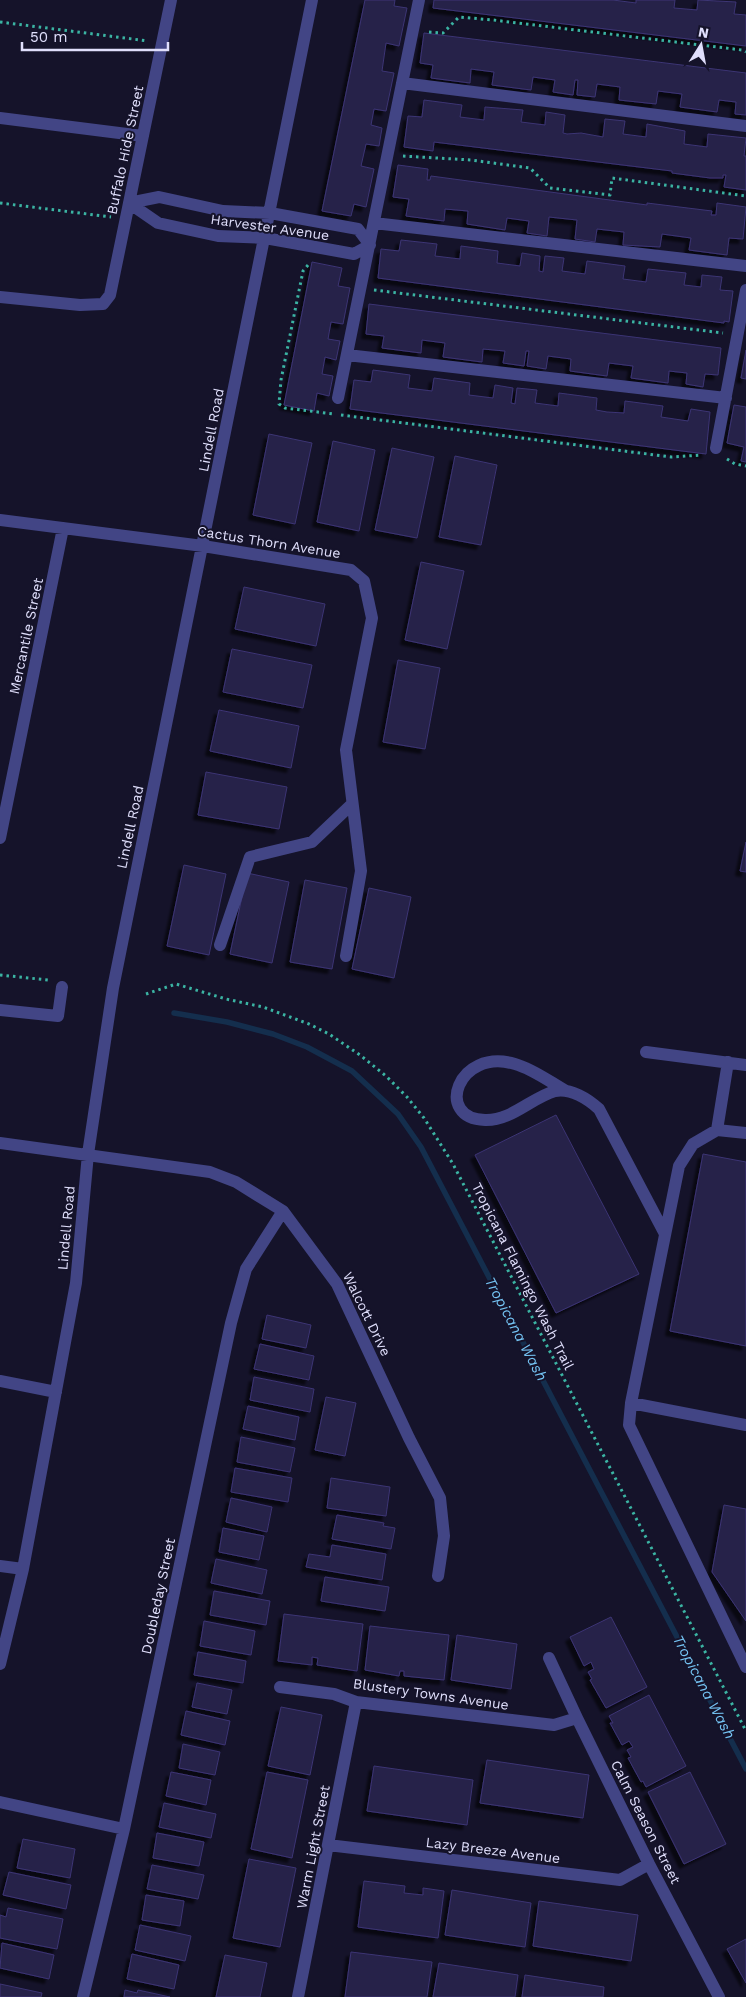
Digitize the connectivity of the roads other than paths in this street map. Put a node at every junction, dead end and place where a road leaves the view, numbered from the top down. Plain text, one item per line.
1 (171, 0) edge
2 (312, 0) edge
3 (420, 0) edge
4 (402, 84) junction
5 (0, 118) edge
6 (746, 126) edge
7 (143, 136) junction
8 (130, 203) junction
9 (270, 213) junction
10 (374, 223) junction
11 (265, 238) junction
12 (370, 245) junction
13 (746, 266) edge
14 (746, 290) edge
15 (0, 297) edge
16 (347, 355) junction
17 (338, 396) road end
18 (726, 398) junction
19 (716, 448) dead end
20 (0, 520) edge
21 (64, 528) junction
22 (203, 546) junction
23 (352, 804) junction
24 (0, 838) edge
25 (220, 944) dead end
26 (346, 956) dead end
27 (62, 986) dead end
28 (0, 1010) edge
29 (646, 1052) dead end
30 (728, 1062) junction
31 (746, 1065) edge
32 (566, 1091) junction
33 (717, 1130) junction
34 (746, 1133) edge
35 (0, 1143) edge
36 (88, 1154) junction
37 (283, 1211) junction
38 (665, 1234) junction
39 (0, 1381) edge
40 (56, 1392) junction
41 (631, 1403) junction
42 (746, 1425) edge
43 (0, 1566) edge
44 (23, 1569) junction
45 (438, 1576) dead end
46 (550, 1658) dead end
47 (0, 1664) edge
48 (746, 1668) edge
49 (280, 1687) dead end
50 (356, 1702) junction
51 (577, 1718) junction
52 (0, 1802) edge
53 (124, 1829) junction
54 (328, 1846) junction
55 (650, 1864) junction
56 (83, 1997) edge
57 (298, 1997) edge
58 (719, 1997) edge

1 - 7 street, Buffalo Hide Street
2 - 9 street, Lindell Road
3 - 4 street
4 - 6 street
4 - 10 street
5 - 7 street
7 - 8 street, Buffalo Hide Street
8 - 9 street, Harvester Avenue
8 - 11 street, Harvester Avenue
8 - 15 street, Buffalo Hide Street
9 - 11 street, Lindell Road
9 - 12 street, Harvester Avenue
10 - 12 street
10 - 13 street
11 - 12 street, Harvester Avenue
11 - 22 street, Lindell Road
12 - 16 street
14 - 18 street
16 - 17 street
16 - 18 street
18 - 19 street
20 - 21 street, Cactus Thorn Avenue
21 - 22 street, Cactus Thorn Avenue
21 - 24 street, Mercantile Street
22 - 23 street, Cactus Thorn Avenue
22 - 36 street, Lindell Road
23 - 25 street
23 - 26 street, Cactus Thorn Avenue
27 - 28 street
29 - 30 street
30 - 31 street
30 - 33 street
32 - 32 street
32 - 38 street
33 - 34 street
33 - 38 street
35 - 36 street, Walcott Drive
36 - 37 street, Walcott Drive
36 - 40 street, Lindell Road
37 - 45 street, Walcott Drive
37 - 53 street, Doubleday Street
38 - 41 street
39 - 40 street
40 - 44 street, Lindell Road
41 - 42 street
41 - 48 street
43 - 44 street
44 - 47 street, Lindell Road
46 - 51 street, Calm Season Street
49 - 50 street, Blustery Towns Avenue
50 - 51 street, Blustery Towns Avenue
50 - 54 street, Warm Light Street
51 - 55 street, Calm Season Street
52 - 53 street
53 - 56 street, Doubleday Street
54 - 55 street, Lazy Breeze Avenue
54 - 57 street, Warm Light Street
55 - 58 street, Calm Season Street

